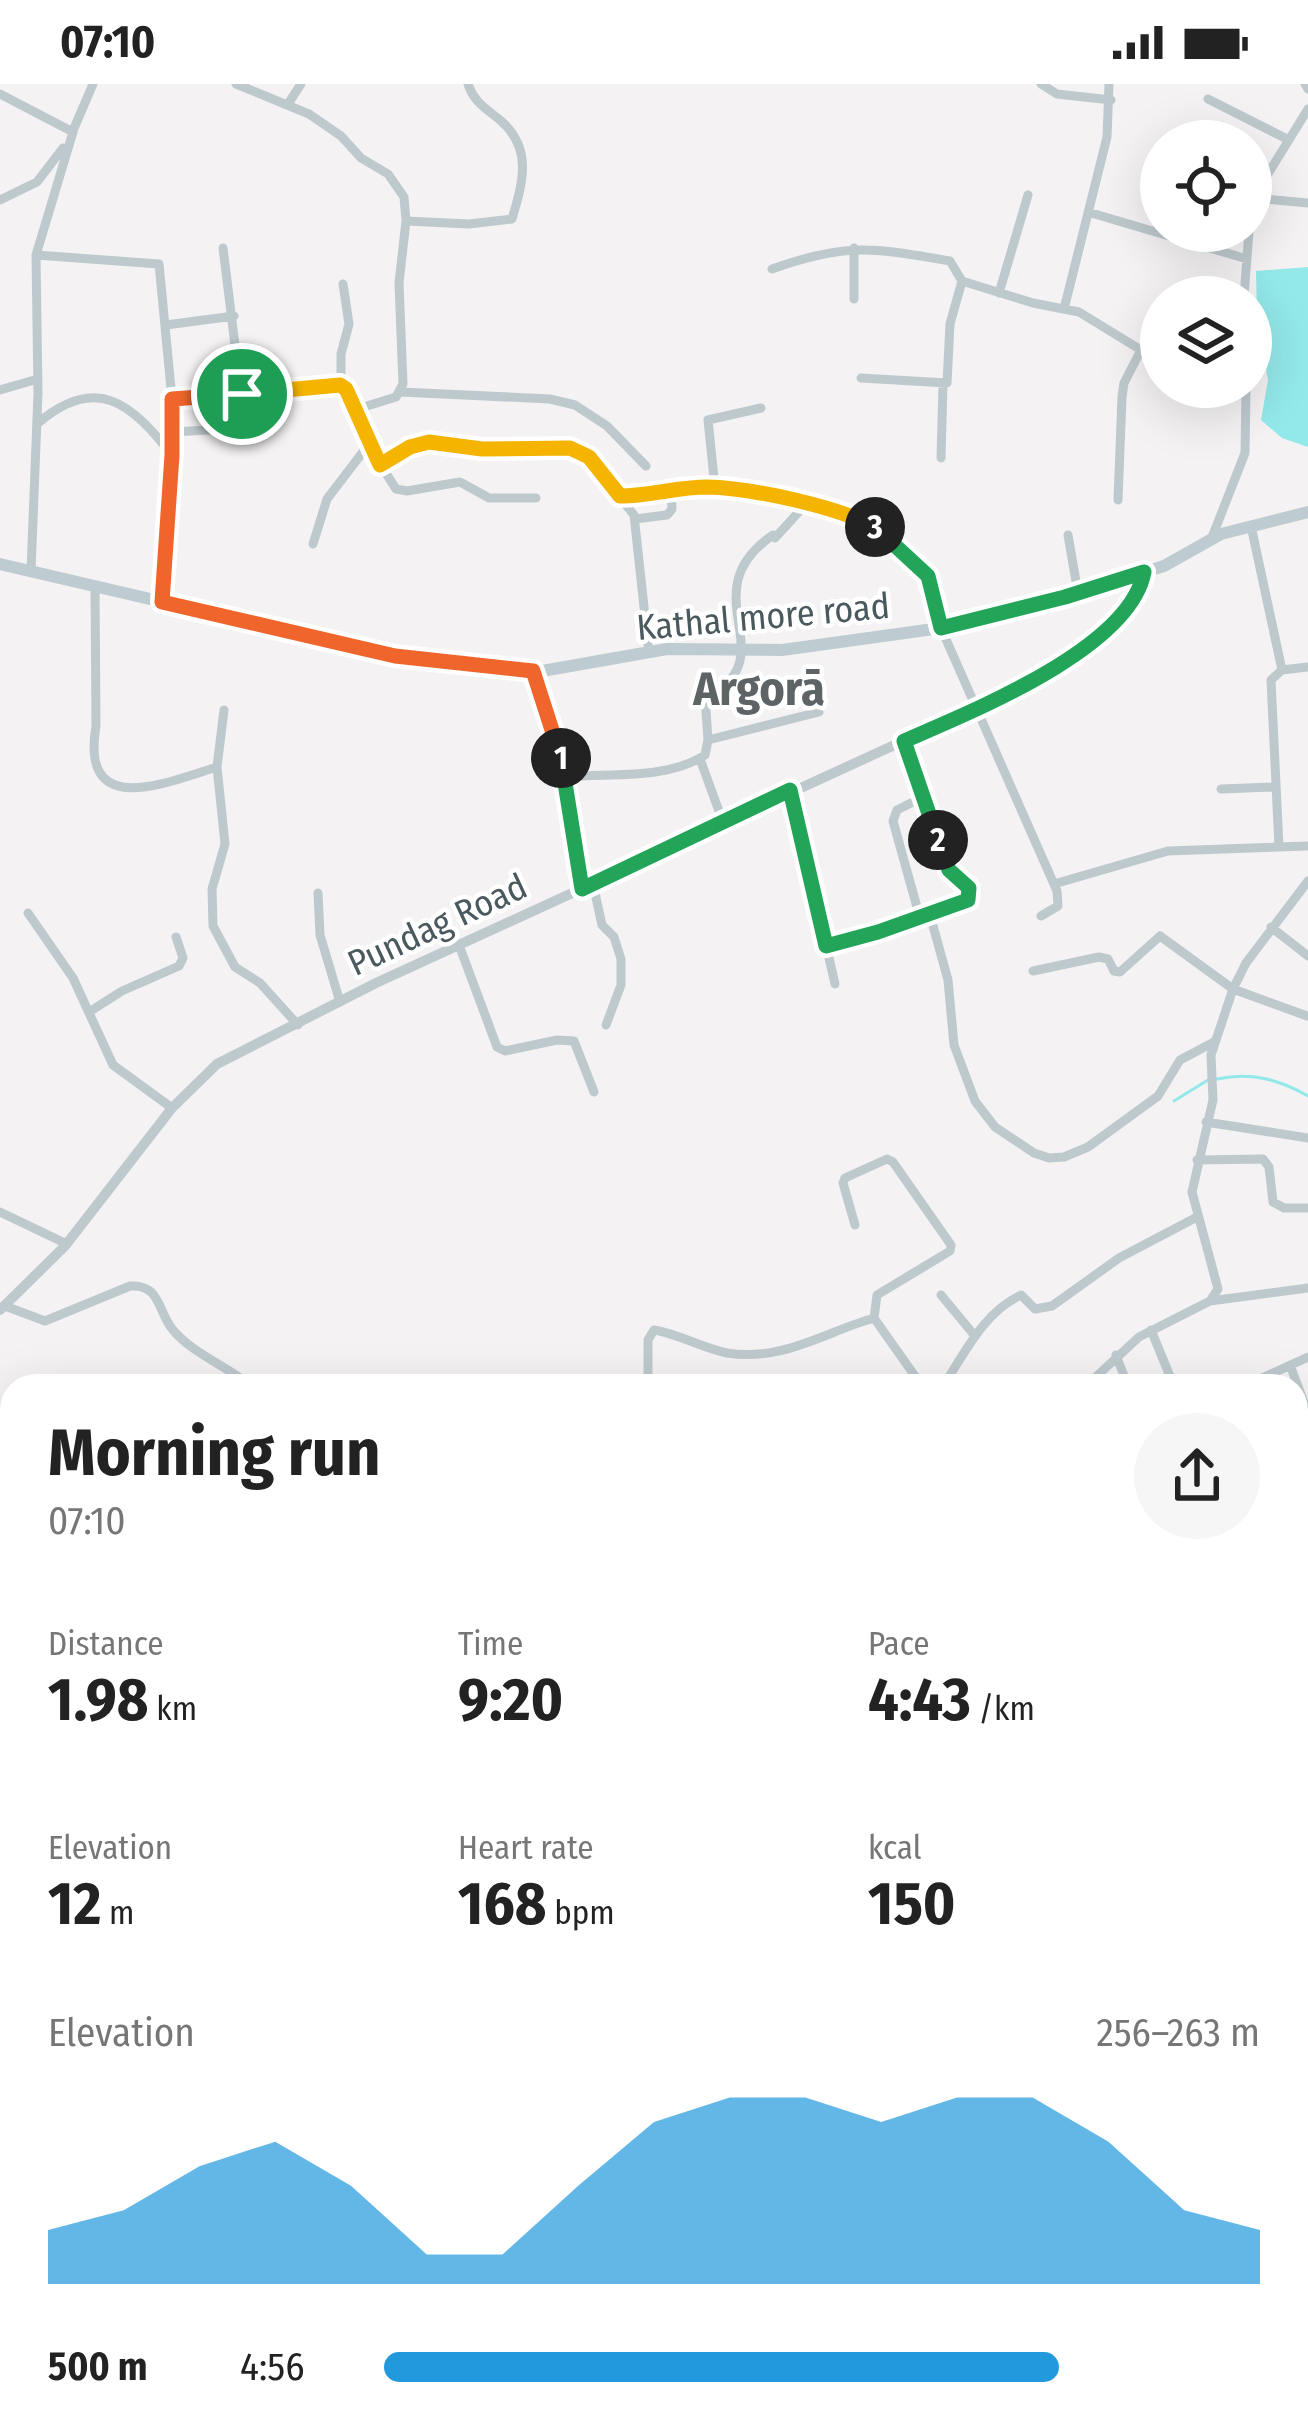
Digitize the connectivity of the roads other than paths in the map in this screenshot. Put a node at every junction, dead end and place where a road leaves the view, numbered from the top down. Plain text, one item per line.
1 (93, 84) edge
2 (236, 84) edge
3 (301, 84) edge
4 (468, 84) edge
5 (1041, 84) edge
6 (1109, 84) edge
7 (0, 94) edge
8 (1208, 99) dead end
9 (1111, 100) junction
10 (288, 104) junction
11 (1308, 109) edge
12 (73, 132) junction
13 (1289, 140) junction
14 (1272, 169) edge
15 (1028, 195) dead end
16 (0, 200) edge
17 (1272, 200) edge
18 (1308, 203) edge
19 (1088, 212) junction
20 (406, 221) junction
21 (223, 248) dead end
22 (854, 248) junction
23 (1248, 252) edge
24 (36, 255) junction
25 (1247, 260) junction
26 (772, 269) dead end
27 (1246, 276) edge
28 (962, 281) junction
29 (344, 284) dead end
30 (999, 293) junction
31 (854, 299) dead end
32 (1064, 309) junction
33 (234, 316) junction
34 (166, 326) junction
35 (1140, 349) edge
36 (1140, 352) edge
37 (861, 378) dead end
38 (38, 380) junction
39 (340, 385) junction
40 (943, 385) junction
41 (0, 390) edge
42 (401, 392) junction
43 (242, 394) junction
44 (172, 399) junction
45 (761, 408) dead end
46 (1246, 408) edge
47 (354, 410) junction
48 (37, 424) junction
49 (228, 429) dead end
50 (172, 432) junction
51 (369, 444) junction
52 (172, 455) junction
53 (941, 458) dead end
54 (380, 465) junction
55 (646, 466) dead end
56 (715, 488) junction
57 (671, 490) junction
58 (620, 496) junction
59 (536, 498) dead end
60 (1118, 500) dead end
61 (805, 505) junction
62 (1308, 512) edge
63 (635, 519) junction
64 (1251, 526) junction
65 (1068, 535) dead end
66 (1211, 540) junction
67 (313, 544) dead end
68 (0, 564) edge
69 (32, 571) junction
70 (1144, 572) junction
71 (95, 588) junction
72 (1078, 593) junction
73 (162, 602) junction
74 (941, 628) junction
75 (742, 650) junction
76 (649, 652) junction
77 (1308, 667) edge
78 (1282, 670) junction
79 (533, 671) junction
80 (978, 708) junction
81 (224, 710) dead end
82 (819, 712) dead end
83 (709, 740) junction
84 (904, 741) junction
85 (700, 759) junction
86 (217, 767) junction
87 (567, 777) junction
88 (1276, 787) junction
89 (1221, 789) dead end
90 (790, 790) junction
91 (923, 797) junction
92 (723, 822) junction
93 (1308, 846) edge
94 (1279, 848) junction
95 (1308, 881) edge
96 (1054, 884) junction
97 (587, 886) junction
98 (318, 893) dead end
99 (28, 914) dead end
100 (925, 916) junction
101 (1041, 916) dead end
102 (1271, 928) junction
103 (176, 937) dead end
104 (459, 945) junction
105 (826, 946) junction
106 (1308, 956) edge
107 (1033, 971) dead end
108 (835, 984) dead end
109 (1233, 989) junction
110 (340, 1002) junction
111 (89, 1012) junction
112 (1307, 1016) edge
113 (298, 1025) junction
114 (606, 1025) dead end
115 (1214, 1042) junction
116 (593, 1092) dead end
117 (172, 1108) junction
118 (1206, 1122) junction
119 (1308, 1138) edge
120 (1197, 1160) junction
121 (1308, 1208) edge
122 (0, 1212) edge
123 (1197, 1217) junction
124 (855, 1225) dead end
125 (67, 1244) junction
126 (1308, 1288) edge
127 (941, 1295) dead end
128 (1210, 1301) junction
129 (3, 1308) edge
130 (874, 1318) junction
131 (1151, 1330) junction
132 (975, 1336) junction
133 (1116, 1355) junction
134 (1308, 1357) edge
135 (1291, 1366) junction
136 (234, 1374) edge
137 (648, 1374) edge
138 (914, 1374) edge
139 (951, 1374) edge
140 (1098, 1374) edge
141 (1123, 1374) edge
142 (1169, 1374) edge
143 (1273, 1374) edge
144 (1294, 1374) edge

1 - 12 street
2 - 10 street
3 - 10 street
4 - 20 street
5 - 9 street
6 - 9 street
7 - 12 street
8 - 13 street
9 - 19 street
10 - 20 street
11 - 13 street
12 - 16 street
12 - 24 street
13 - 14 street
15 - 30 street
17 - 18 street
19 - 25 street
19 - 32 street
20 - 42 street
21 - 33 street
22 - 26 street
22 - 28 street
22 - 31 street
23 - 25 street
24 - 34 street
24 - 38 street
25 - 27 street
28 - 30 street
28 - 40 street
29 - 39 street
30 - 32 street
32 - 35 street
33 - 34 street
33 - 43 street
34 - 44 street
36 - 60 street
37 - 40 street
38 - 41 street
38 - 48 street
39 - 43 street
39 - 47 street
40 - 53 street
42 - 47 street
42 - 55 street
43 - 44 street
44 - 50 street
45 - 56 street
46 - 66 street
47 - 51 street
48 - 52 street
48 - 69 street
49 - 50 street
50 - 52 street
51 - 54 street
51 - 67 street
52 - 73 street
54 - 58 street
54 - 59 street
56 - 57 street
56 - 61 street
57 - 58 street
57 - 63 street
58 - 63 street
61 - 74 street
61 - 75 street
62 - 64 main road, Kathal more road
63 - 76 street
64 - 66 main road, Kathal more road
64 - 78 street
65 - 72 street
66 - 70 main road, Kathal more road
68 - 69 main road, Kathal more road
69 - 71 main road, Kathal more road
70 - 72 main road, Kathal more road
70 - 80 street, Pundag Road
71 - 73 main road, Kathal more road
71 - 86 street
72 - 74 main road, Kathal more road
73 - 79 main road, Kathal more road
74 - 75 main road, Kathal more road
74 - 80 street
75 - 76 main road, Kathal more road
75 - 83 street
76 - 79 main road, Kathal more road
77 - 78 street
78 - 88 street
79 - 87 street
80 - 84 street, Pundag Road
80 - 96 street
81 - 86 street
82 - 83 street
83 - 85 street
84 - 90 street, Pundag Road
84 - 91 street
85 - 87 street
85 - 92 street
86 - 113 street
87 - 97 street
88 - 89 street
88 - 94 street
90 - 92 street, Pundag Road
90 - 105 street
91 - 100 street
91 - 100 street
92 - 97 street, Pundag Road
93 - 94 street
94 - 96 street
95 - 102 street
96 - 101 street
97 - 104 street, Pundag Road
97 - 114 street
98 - 110 street
99 - 111 street
100 - 105 street
100 - 115 street
102 - 106 street
102 - 109 street
103 - 111 street
104 - 110 street, Pundag Road
104 - 116 street
105 - 108 street
107 - 109 street
109 - 112 street
109 - 115 street
110 - 113 street, Pundag Road
111 - 117 street
113 - 117 street, Pundag Road
115 - 118 street
117 - 125 street, Pundag Road
118 - 119 street
118 - 120 street
120 - 121 street
120 - 123 street
122 - 125 street
123 - 128 street
123 - 132 street
124 - 130 street
125 - 129 street, Pundag Road
126 - 128 street
127 - 132 street
128 - 131 street
129 - 136 street
130 - 137 street
130 - 138 street
131 - 133 street
131 - 142 street
132 - 139 street
133 - 140 street
133 - 141 street
134 - 135 street
135 - 143 street
135 - 144 street

